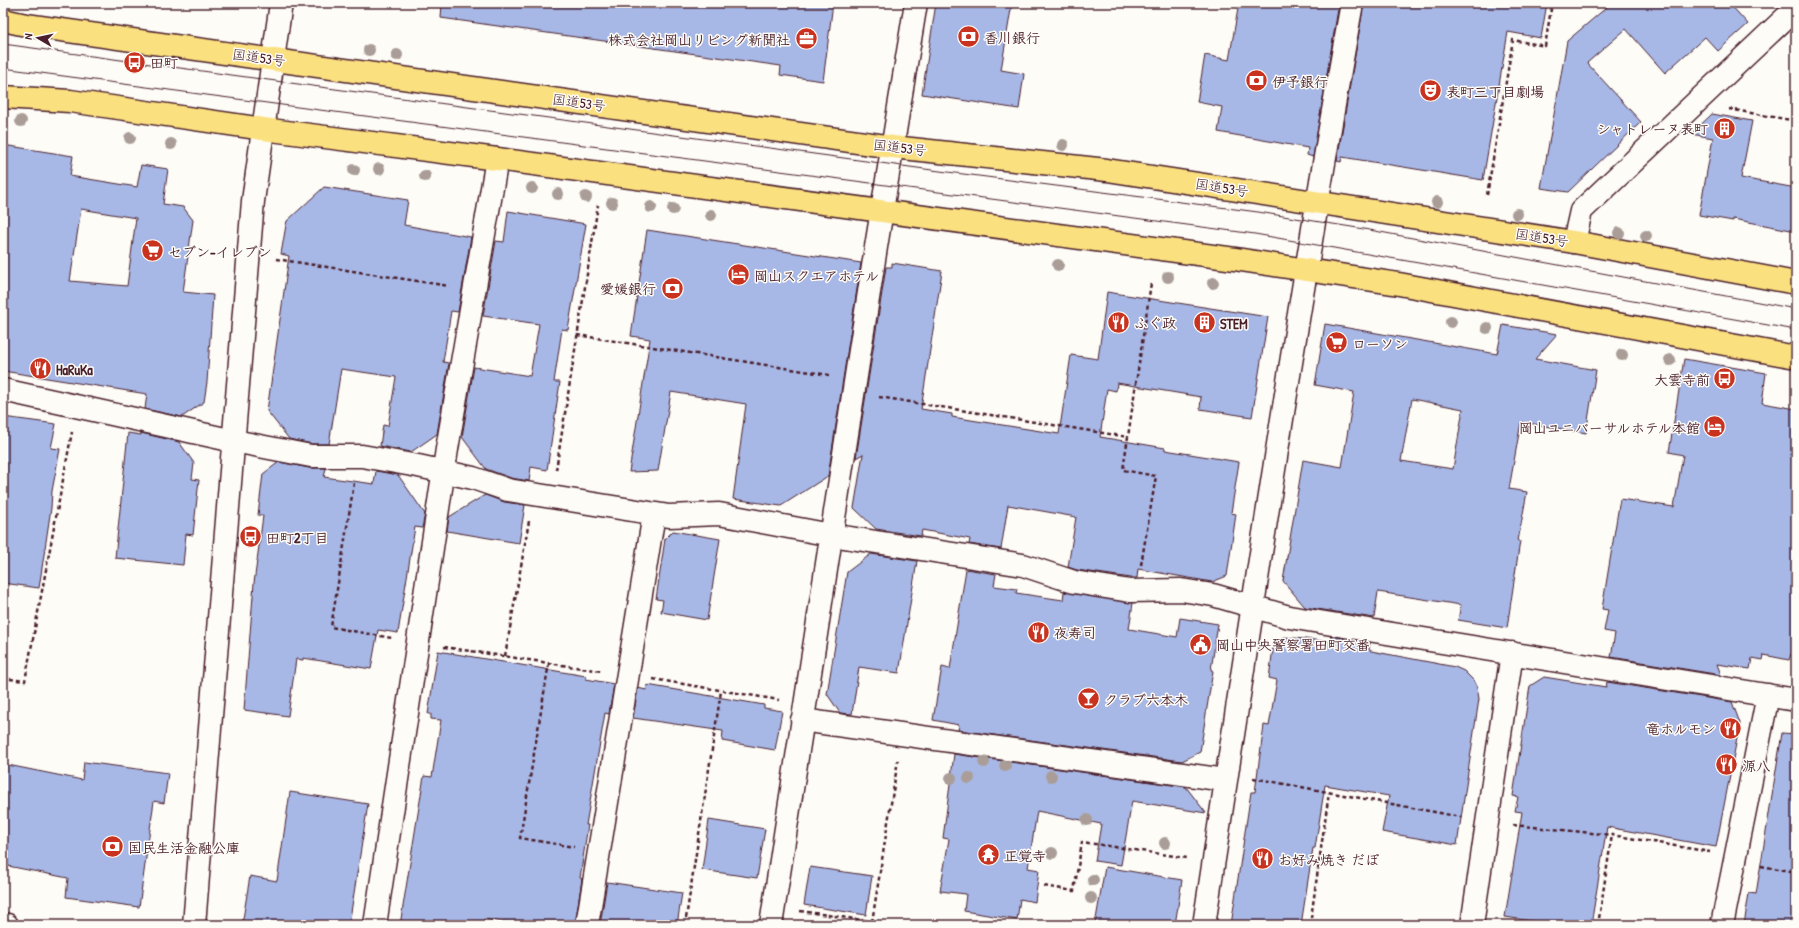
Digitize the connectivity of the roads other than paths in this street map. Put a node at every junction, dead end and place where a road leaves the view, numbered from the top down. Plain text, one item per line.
1 (280, 3) edge
2 (916, 3) edge
3 (1352, 3) edge
4 (1791, 3) edge
5 (1796, 8) edge
6 (3, 20) edge
7 (273, 59) junction
8 (3, 97) edge
9 (263, 129) junction
10 (893, 147) junction
11 (497, 158) junction
12 (1317, 202) junction
13 (882, 210) junction
14 (1574, 242) junction
15 (1307, 270) junction
16 (1796, 283) edge
17 (1796, 357) edge
18 (3, 390) edge
19 (234, 441) junction
20 (443, 472) junction
21 (654, 514) junction
22 (831, 534) junction
23 (1252, 607) junction
24 (1512, 653) junction
25 (1768, 695) junction
26 (1796, 700) edge
27 (804, 712) junction
28 (1226, 776) junction
29 (772, 916) edge
30 (3, 924) edge
31 (7, 925) edge
32 (194, 925) edge
33 (374, 925) edge
34 (587, 925) edge
35 (1204, 925) edge
36 (1472, 925) edge
37 (1722, 925) edge

1 - 7 street
2 - 10 street
3 - 12 street
4 - 5 street
5 - 14 street
6 - 7 highway, 国道53号
7 - 9 street
7 - 10 highway, 国道53号
8 - 9 highway
9 - 11 highway
9 - 19 street
10 - 12 highway, 国道53号
10 - 13 street
11 - 13 highway
11 - 20 street
12 - 14 highway, 国道53号
12 - 15 street
13 - 15 highway
13 - 22 street
14 - 16 highway, 国道53号
15 - 17 highway
15 - 23 street
18 - 19 street
19 - 20 street
19 - 32 street
20 - 21 street
20 - 33 street
21 - 22 street
21 - 34 street
22 - 23 street
22 - 27 street
23 - 24 street
23 - 28 street
24 - 25 street
24 - 36 street
25 - 26 street
25 - 37 street
27 - 28 street
27 - 29 street
28 - 35 street
30 - 31 street

